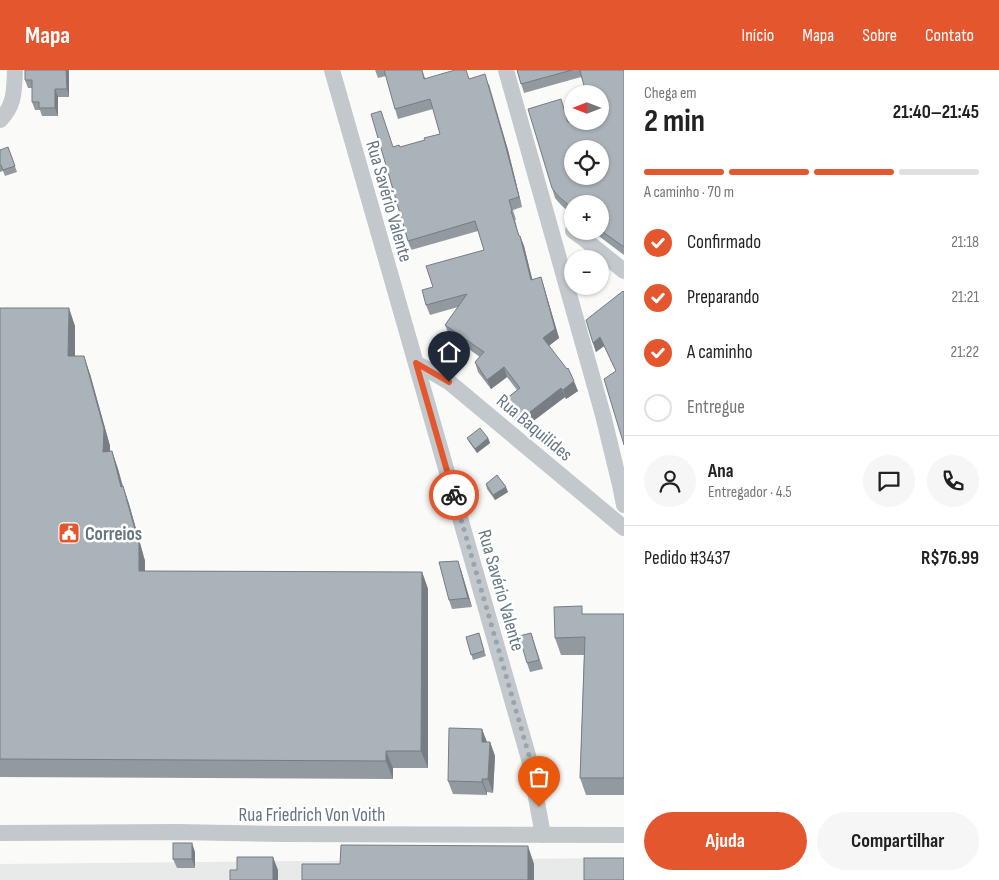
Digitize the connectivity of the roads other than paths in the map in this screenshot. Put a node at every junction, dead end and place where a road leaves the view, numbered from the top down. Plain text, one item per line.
1 (15, 70) edge
2 (332, 70) edge
3 (506, 70) edge
4 (0, 120) edge
5 (547, 217) junction
6 (564, 226) edge
7 (585, 240) edge
8 (624, 271) edge
9 (416, 363) junction
10 (624, 505) edge
11 (624, 528) edge
12 (0, 833) edge
13 (543, 834) junction
14 (624, 834) edge

1 - 4 street
2 - 9 street, Rua Savério Valente
3 - 5 street
5 - 6 street
5 - 10 street
7 - 8 street
9 - 11 street, Rua Baquilides
9 - 13 street, Rua Savério Valente
12 - 13 street, Rua Friedrich Von Voith
13 - 14 street, Rua Friedrich Von Voith

